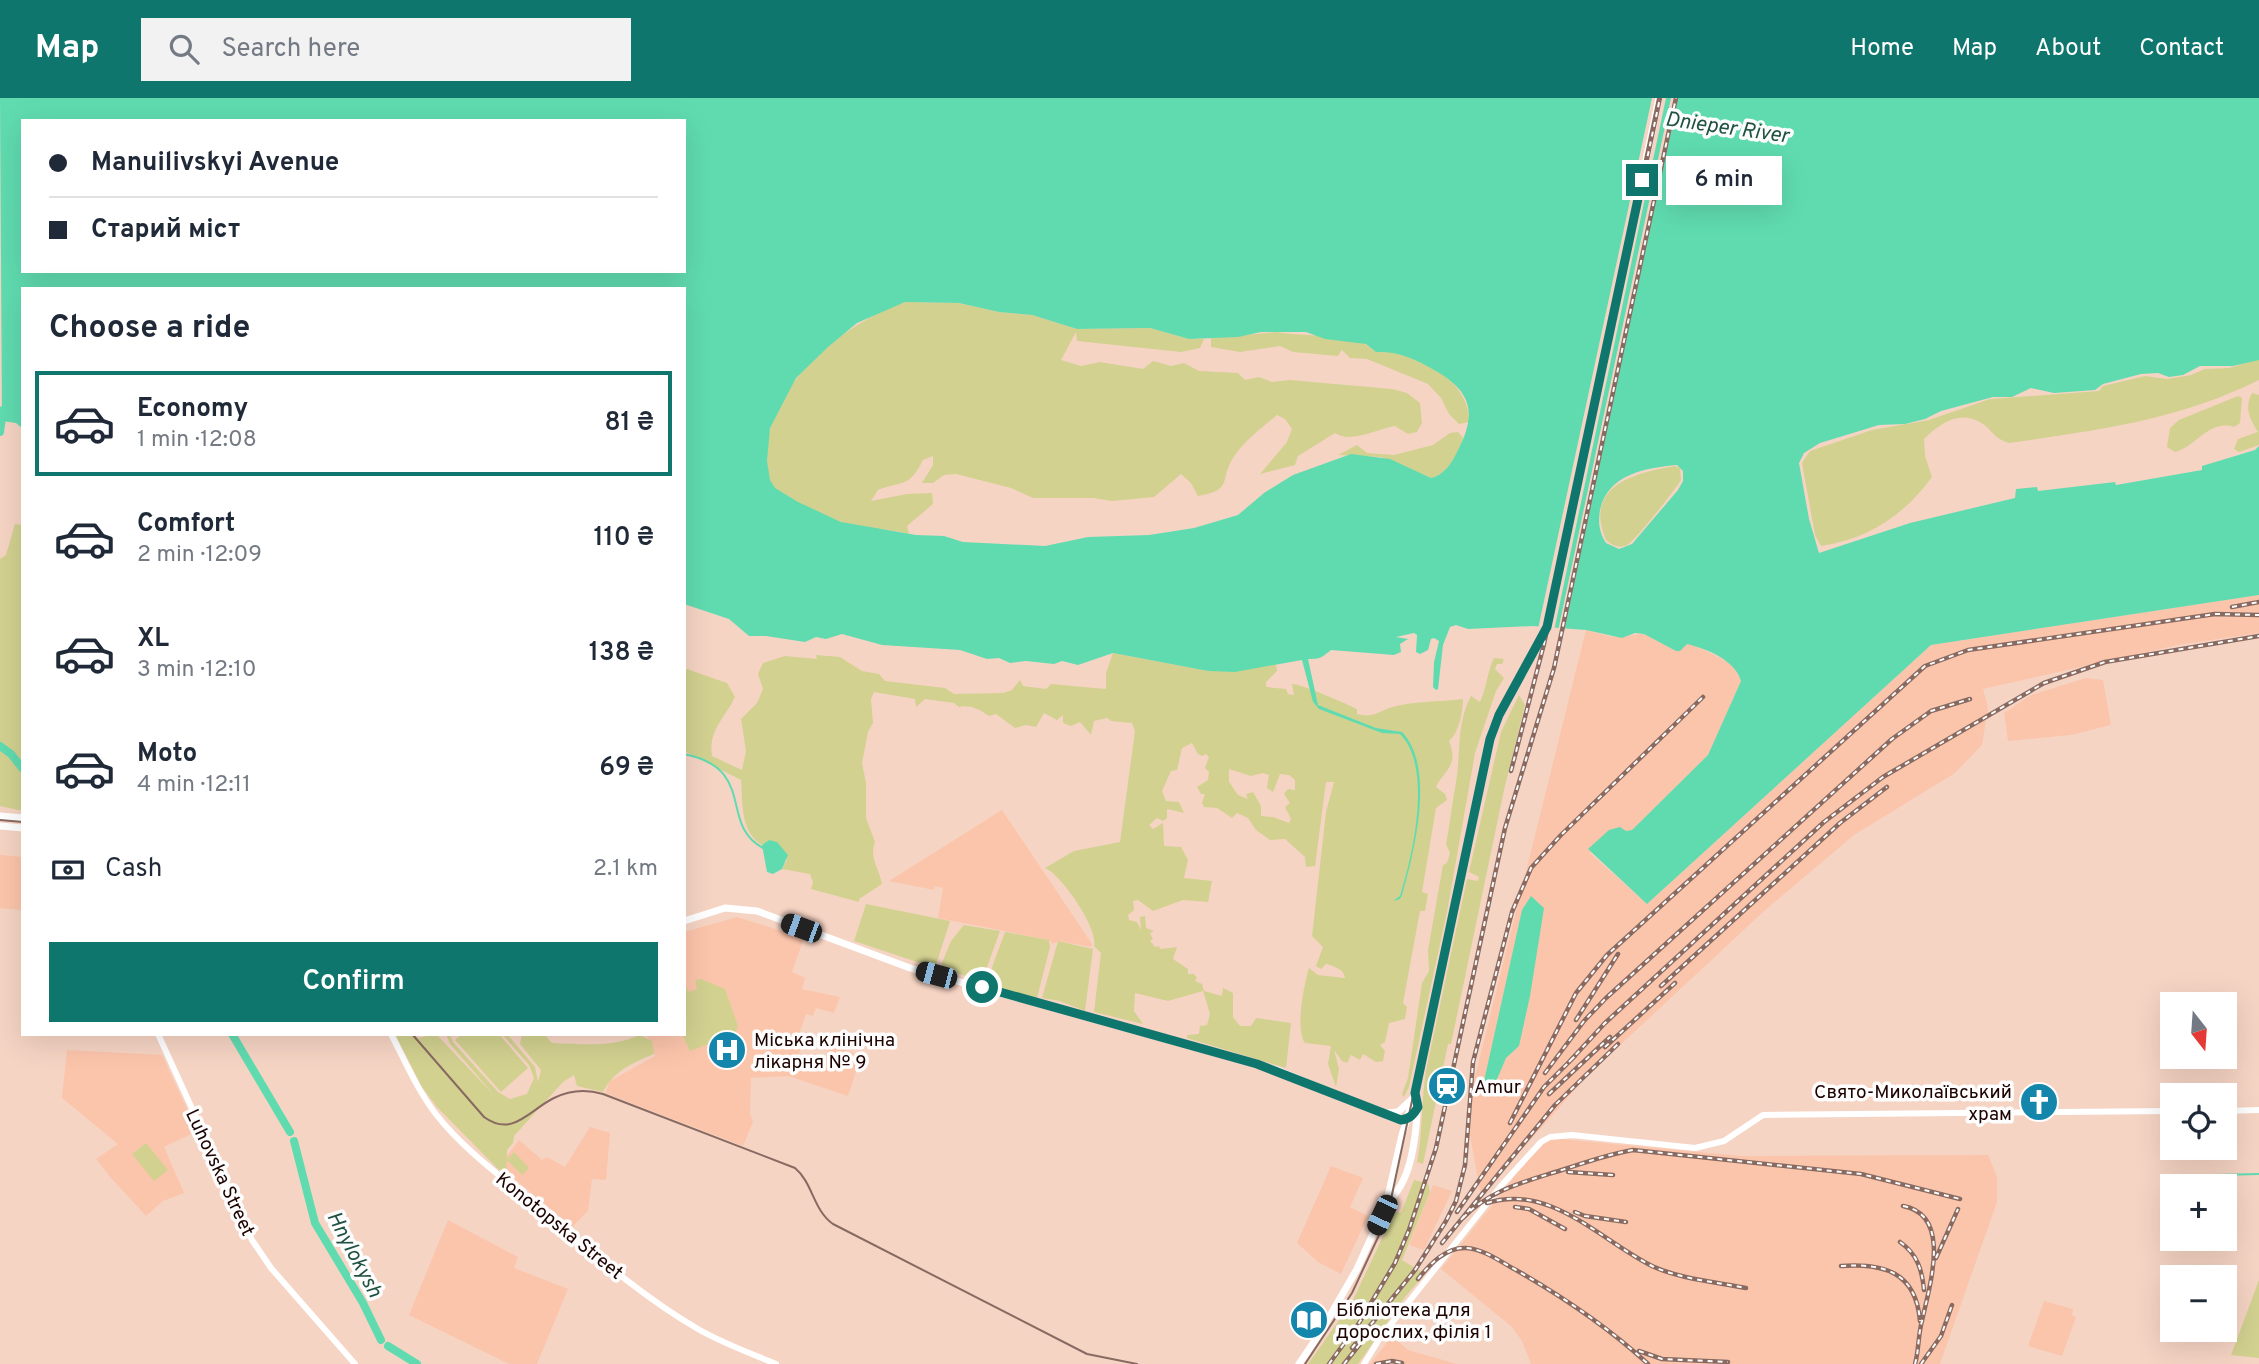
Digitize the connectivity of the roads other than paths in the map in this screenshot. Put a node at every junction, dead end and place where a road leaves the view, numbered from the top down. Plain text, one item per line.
1 (1660, 98) edge
2 (0, 814) edge
3 (21, 818) edge
4 (1, 826) edge
5 (21, 828) edge
6 (686, 920) edge
7 (159, 1036) edge
8 (392, 1036) edge
9 (1415, 1093) junction
10 (1418, 1107) junction
11 (2259, 1110) edge
12 (2160, 1111) edge
13 (2237, 1111) edge
14 (1392, 1115) junction
15 (1407, 1119) junction
16 (1402, 1135) junction
17 (1414, 1135) junction
18 (1386, 1205) junction
19 (355, 1364) edge
20 (776, 1364) edge
21 (1299, 1364) edge
22 (1364, 1364) edge

1 - 9 main road
2 - 3 main road
4 - 5 main road
6 - 14 main road
7 - 19 street, Luhovska Street
8 - 20 street, Konotopska Street
9 - 10 main road
9 - 14 main road
9 - 15 main road
10 - 15 main road
10 - 17 main road
11 - 13 street
12 - 22 street
14 - 15 main road
14 - 16 main road
15 - 16 main road
15 - 17 main road
16 - 18 main road
17 - 18 main road
18 - 21 main road

